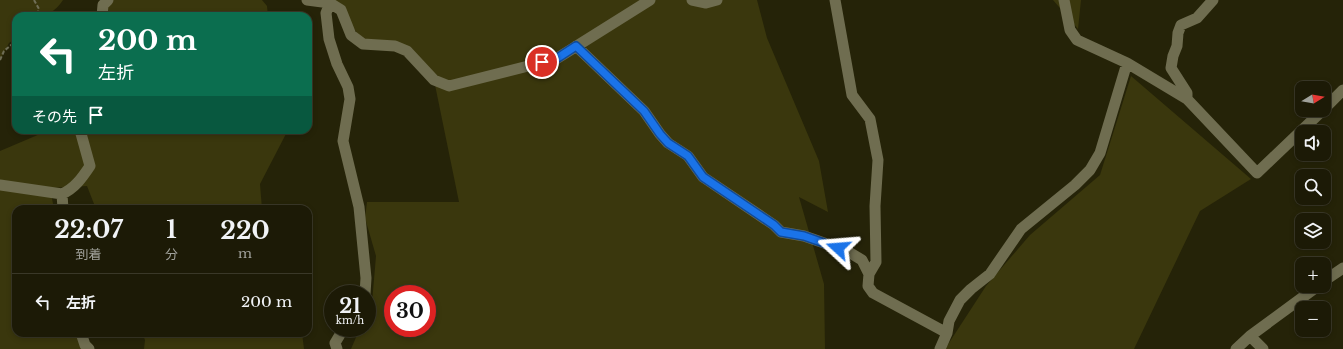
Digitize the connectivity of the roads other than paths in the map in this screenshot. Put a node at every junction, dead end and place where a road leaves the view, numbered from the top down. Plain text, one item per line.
1 (108, 0) edge
2 (307, 0) edge
3 (650, 0) edge
4 (692, 0) edge
5 (717, 0) edge
6 (835, 0) edge
7 (1064, 0) edge
8 (1213, 0) edge
9 (330, 3) junction
10 (102, 12) edge
11 (576, 46) junction
12 (1126, 63) junction
13 (1343, 90) edge
14 (1187, 99) junction
15 (1331, 101) edge
16 (1315, 117) edge
17 (81, 134) edge
18 (0, 185) edge
19 (62, 194) junction
20 (63, 205) edge
21 (1343, 268) edge
22 (869, 274) junction
23 (1331, 276) edge
24 (366, 285) edge
25 (1308, 293) edge
26 (947, 332) junction
27 (1250, 336) junction
28 (82, 337) edge
29 (338, 337) edge
30 (89, 349) edge
31 (337, 349) edge
32 (940, 349) edge
33 (1236, 349) edge
34 (1263, 349) edge

1 - 10 street
2 - 9 street
3 - 11 street
4 - 5 street
6 - 22 street
7 - 12 street
8 - 14 street
9 - 11 street
9 - 24 street
11 - 22 street
12 - 14 street
12 - 26 street
13 - 15 street
14 - 16 street
17 - 19 street
18 - 19 street
19 - 20 street
21 - 23 street
22 - 26 street
25 - 27 street
26 - 32 street
27 - 33 street
27 - 34 street
28 - 30 street
29 - 31 street

